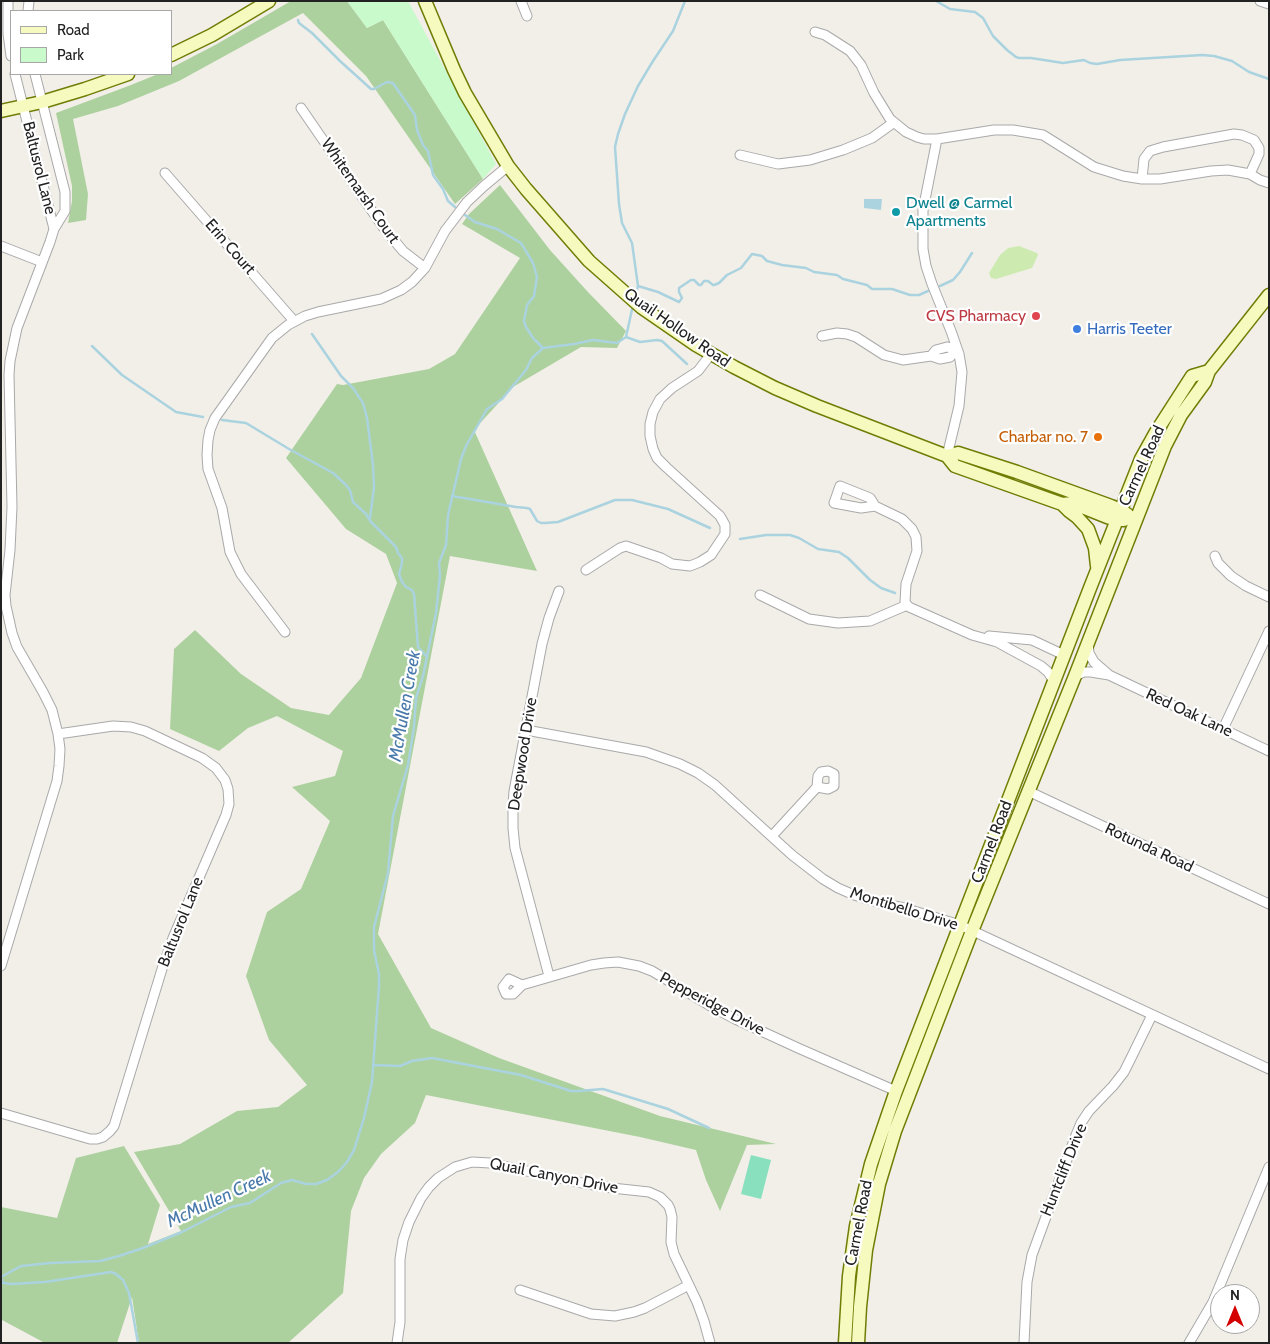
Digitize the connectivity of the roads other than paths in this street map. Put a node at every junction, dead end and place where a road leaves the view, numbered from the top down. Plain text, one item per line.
1 (8, 1) edge
2 (268, 1) edge
3 (424, 1) edge
4 (521, 1) edge
5 (1260, 1) edge
6 (1269, 4) edge
7 (527, 16) dead end
8 (815, 32) dead end
9 (10, 49) edge
10 (172, 54) edge
11 (15, 75) edge
12 (35, 75) edge
13 (125, 75) edge
14 (42, 102) junction
15 (23, 106) junction
16 (301, 108) dead end
17 (1, 111) edge
18 (893, 123) junction
19 (937, 139) junction
20 (740, 155) dead end
21 (508, 166) junction
22 (165, 173) dead end
23 (1250, 174) junction
24 (1142, 179) junction
25 (1264, 182) edge
26 (1269, 192) edge
27 (54, 229) junction
28 (1, 246) edge
29 (42, 262) junction
30 (425, 268) junction
31 (1269, 295) edge
32 (294, 321) junction
33 (822, 336) dead end
34 (957, 349) junction
35 (711, 354) junction
36 (1209, 371) junction
37 (947, 456) junction
38 (1062, 504) junction
39 (875, 506) dead end
40 (1119, 515) junction
41 (1135, 520) junction
42 (1215, 556) dead end
43 (586, 570) dead end
44 (1097, 571) junction
45 (558, 591) dead end
46 (760, 595) dead end
47 (1269, 597) edge
48 (906, 605) junction
49 (1269, 631) edge
50 (285, 632) dead end
51 (972, 635) junction
52 (1088, 642) junction
53 (1064, 655) junction
54 (1109, 675) junction
55 (1075, 676) junction
56 (1054, 681) junction
57 (1223, 729) junction
58 (526, 730) junction
59 (58, 734) junction
60 (1269, 751) edge
61 (817, 788) dead end
62 (1028, 791) junction
63 (772, 836) junction
64 (1269, 904) edge
65 (960, 926) junction
66 (972, 931) junction
67 (1, 966) edge
68 (549, 976) junction
69 (522, 985) dead end
70 (1152, 1015) junction
71 (1269, 1069) edge
72 (896, 1091) junction
73 (1, 1113) edge
74 (1269, 1168) edge
75 (689, 1285) junction
76 (520, 1290) dead end
77 (397, 1343) edge
78 (710, 1343) edge
79 (845, 1343) edge
80 (858, 1343) edge
81 (1024, 1343) edge
82 (1189, 1343) edge

1 - 9 street
2 - 10 main road
3 - 21 main road, Quail Hollow Road
4 - 7 street
5 - 6 street
8 - 18 street
11 - 15 street, Baltusrol Lane
12 - 14 street, Baltusrol Lane
13 - 14 main road
14 - 15 main road
14 - 27 street, Baltusrol Lane
15 - 17 main road
15 - 27 street, Baltusrol Lane
16 - 30 street, Whitemarsh Court
18 - 19 street
18 - 20 street
19 - 24 street
19 - 34 street
21 - 30 street
21 - 35 main road, Quail Hollow Road
22 - 32 street, Erin Court
23 - 24 street
23 - 24 street
23 - 25 street
25 - 26 street
27 - 29 street, Baltusrol Lane
28 - 29 street
29 - 59 street, Baltusrol Lane
30 - 32 street
31 - 36 main road, Carmel Road
32 - 50 street
33 - 34 street
34 - 37 street
35 - 37 main road, Quail Hollow Road
35 - 43 street
36 - 40 main road, Carmel Road
36 - 41 main road, Carmel Road
37 - 38 main road, Quail Hollow Road
37 - 40 main road, Quail Hollow Road
38 - 40 main road, Quail Hollow Road
38 - 44 main road
39 - 48 street
40 - 41 main road, Quail Hollow Road
40 - 44 main road, Carmel Road
41 - 52 main road, Carmel Road
42 - 47 street
44 - 53 main road, Carmel Road
45 - 58 street, Deepwood Drive
46 - 48 street
48 - 51 street
49 - 57 street
51 - 53 street
51 - 56 street
52 - 54 street, Red Oak Lane
52 - 55 main road, Carmel Road
53 - 55 main road
53 - 56 main road, Carmel Road
54 - 55 street, Red Oak Lane
54 - 57 street, Red Oak Lane
55 - 62 main road, Carmel Road
56 - 65 main road, Carmel Road
57 - 60 street, Red Oak Lane
58 - 63 street, Montibello Drive
58 - 68 street, Deepwood Drive
59 - 67 street, Baltusrol Lane
59 - 73 street, Baltusrol Lane
61 - 63 street
62 - 64 street, Rotunda Road
62 - 66 main road, Carmel Road
63 - 65 street, Montibello Drive
65 - 66 street, Montibello Drive
65 - 72 main road, Carmel Road
66 - 70 street, Montibello Drive
66 - 80 main road, Carmel Road
68 - 69 street, Pepperidge Drive
68 - 72 street, Pepperidge Drive
70 - 71 street, Montibello Drive
70 - 81 street, Huntcliff Drive
72 - 79 main road, Carmel Road
74 - 82 street
75 - 76 street
75 - 77 street, Quail Canyon Drive
75 - 78 street, Quail Canyon Drive

